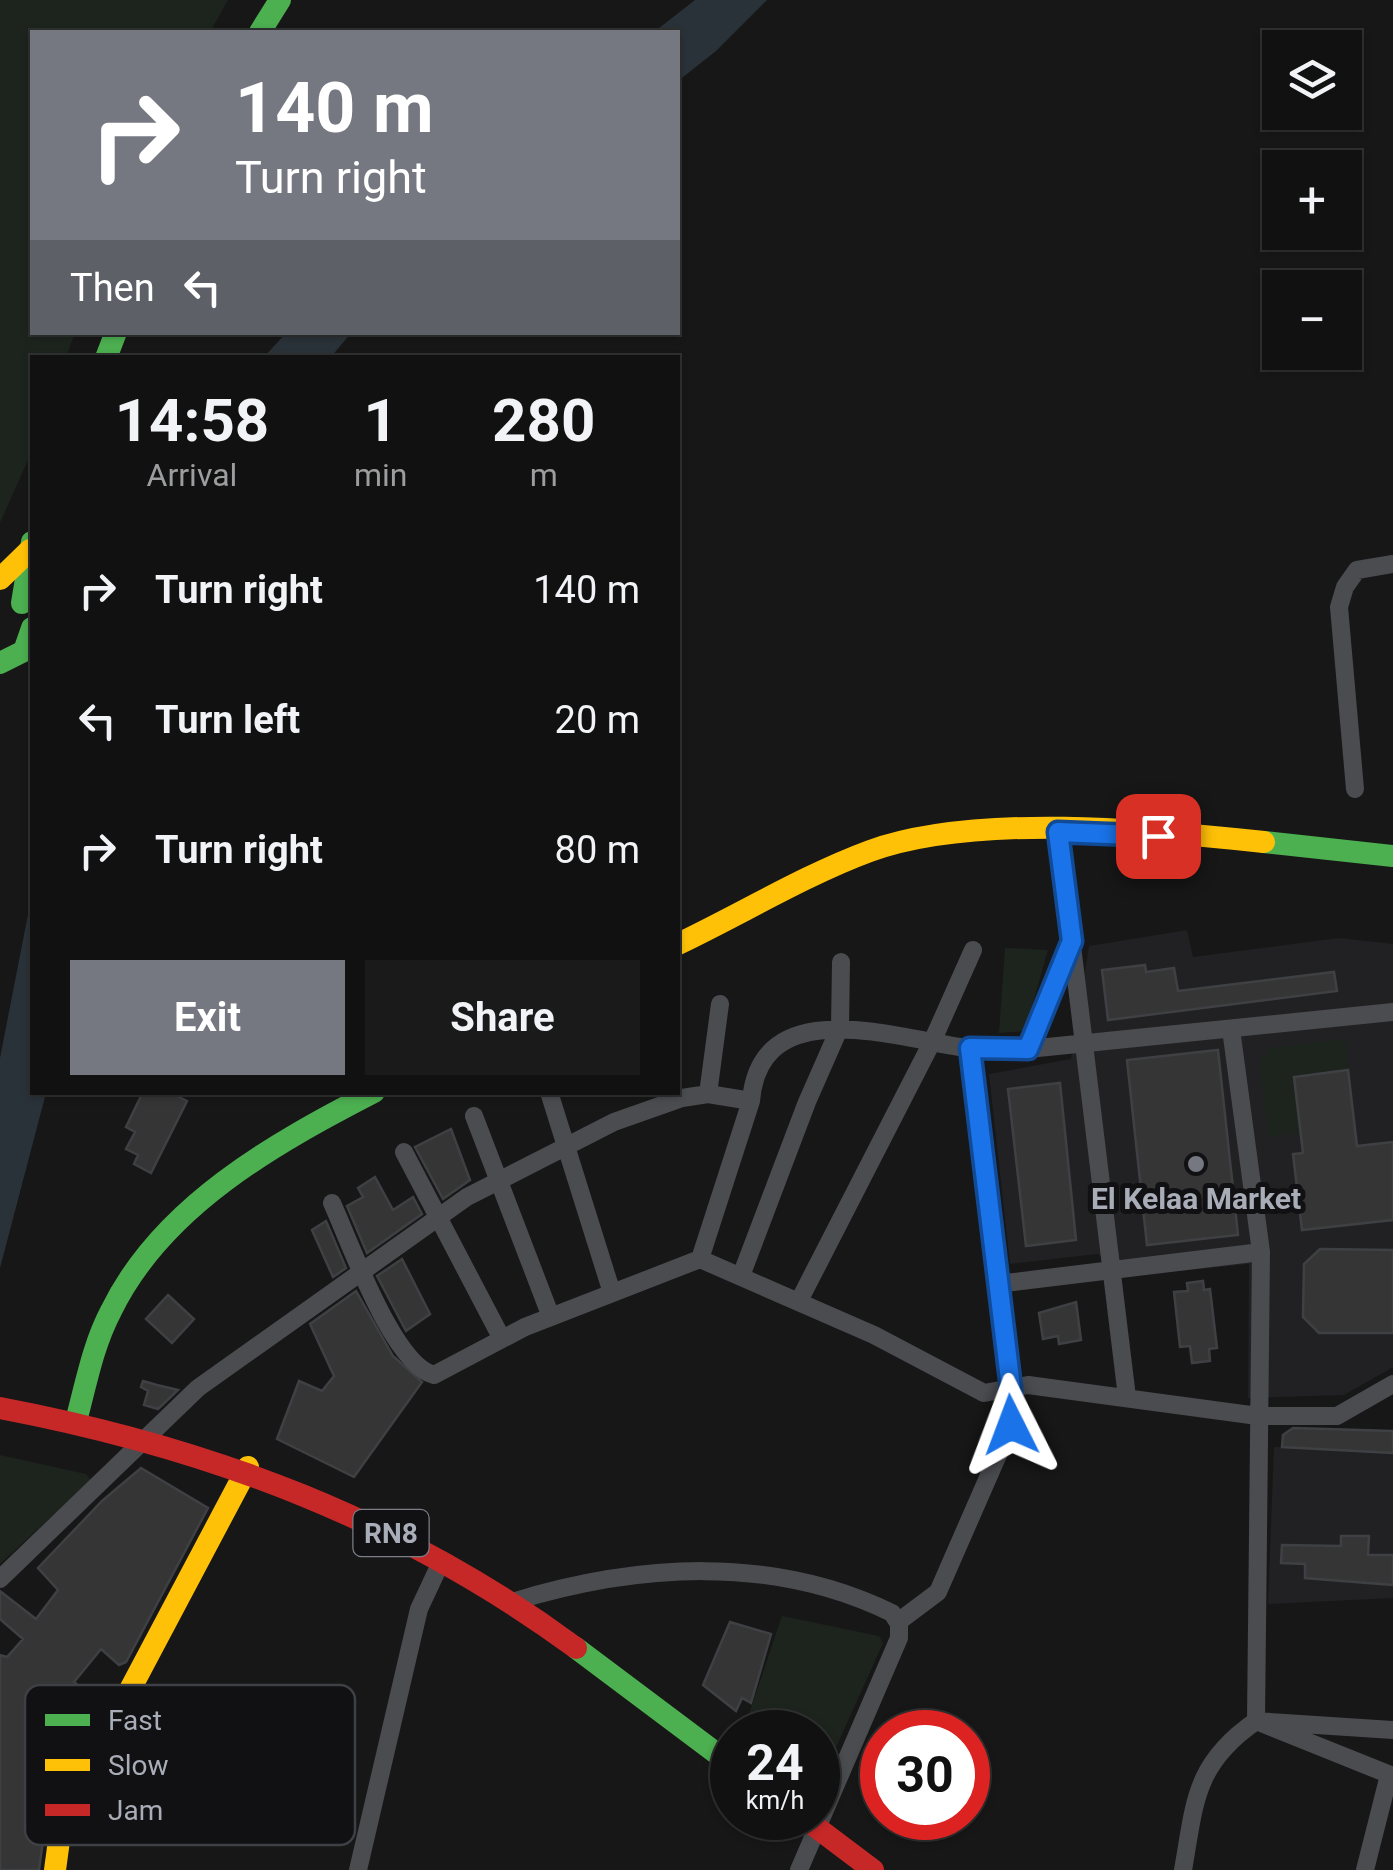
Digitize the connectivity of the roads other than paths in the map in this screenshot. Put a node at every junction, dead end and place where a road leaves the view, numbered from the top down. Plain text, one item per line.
1 (280, 0) edge
2 (261, 30) edge
3 (30, 547) edge
4 (30, 549) edge
5 (1393, 564) edge
6 (0, 579) edge
7 (11, 598) edge
8 (30, 631) edge
9 (30, 638) edge
10 (0, 665) edge
11 (1355, 789) dead end
12 (1058, 832) junction
13 (1393, 856) edge
14 (1072, 941) junction
15 (680, 943) edge
16 (972, 950) dead end
17 (841, 962) dead end
18 (720, 1004) dead end
19 (1393, 1012) edge
20 (840, 1028) junction
21 (1231, 1028) junction
22 (932, 1042) junction
23 (1085, 1044) junction
24 (970, 1048) junction
25 (1028, 1049) junction
26 (708, 1094) junction
27 (368, 1095) edge
28 (550, 1095) edge
29 (634, 1095) edge
30 (751, 1102) junction
31 (640, 1113) junction
32 (474, 1116) dead end
33 (567, 1146) junction
34 (404, 1152) dead end
35 (498, 1180) junction
36 (332, 1203) dead end
37 (438, 1217) junction
38 (1262, 1252) junction
39 (700, 1259) junction
40 (362, 1268) junction
41 (1114, 1268) junction
42 (741, 1276) junction
43 (997, 1284) junction
44 (612, 1293) junction
45 (799, 1301) junction
46 (551, 1317) junction
47 (502, 1339) junction
48 (1393, 1384) edge
49 (1011, 1388) junction
50 (1127, 1397) junction
51 (0, 1408) edge
52 (1258, 1416) junction
53 (76, 1421) junction
54 (150, 1437) junction
55 (248, 1467) junction
56 (442, 1560) junction
57 (0, 1580) edge
58 (512, 1602) junction
59 (898, 1622) junction
60 (132, 1685) edge
61 (1256, 1721) junction
62 (1393, 1730) edge
63 (710, 1749) edge
64 (840, 1760) edge
65 (1391, 1776) edge
66 (806, 1840) edge
67 (833, 1840) edge
68 (59, 1845) edge
69 (56, 1870) edge
70 (358, 1870) edge
71 (799, 1870) edge
72 (872, 1870) edge
73 (1184, 1870) edge
74 (1365, 1870) edge

1 - 2 main road
3 - 6 main road
4 - 7 main road
5 - 11 street
7 - 8 main road
9 - 10 main road
12 - 13 main road
12 - 14 street
12 - 15 main road
14 - 23 street
14 - 25 street
16 - 22 street
17 - 20 street
18 - 26 street
19 - 21 street
20 - 22 street
20 - 30 street
20 - 42 street
21 - 23 street
21 - 38 street
22 - 24 street
22 - 45 street
23 - 25 street
23 - 41 street
24 - 25 street
24 - 43 street
26 - 30 street
26 - 31 street
27 - 53 main road
28 - 33 street
29 - 31 street
30 - 39 street
31 - 33 street
32 - 35 street
33 - 35 street
33 - 44 street
34 - 37 street
35 - 37 street
35 - 46 street
36 - 40 street
37 - 40 street
37 - 47 street
38 - 41 street
38 - 52 street
39 - 42 street
39 - 44 street
40 - 47 street
40 - 54 street
41 - 43 street
41 - 50 street
42 - 45 street
43 - 49 street
44 - 46 street
45 - 49 street
46 - 47 street
48 - 52 street
49 - 50 street
49 - 59 street
50 - 52 street
51 - 53 main road, RN8
52 - 61 street
53 - 54 main road, RN8
54 - 55 main road, RN8
54 - 57 street
55 - 56 main road, RN8
55 - 60 main road
56 - 58 main road, RN8
56 - 70 street
58 - 59 street
58 - 63 main road, RN8
59 - 64 street
61 - 62 street
61 - 65 street
61 - 73 street
65 - 74 street
66 - 71 street
67 - 72 main road
68 - 69 main road

